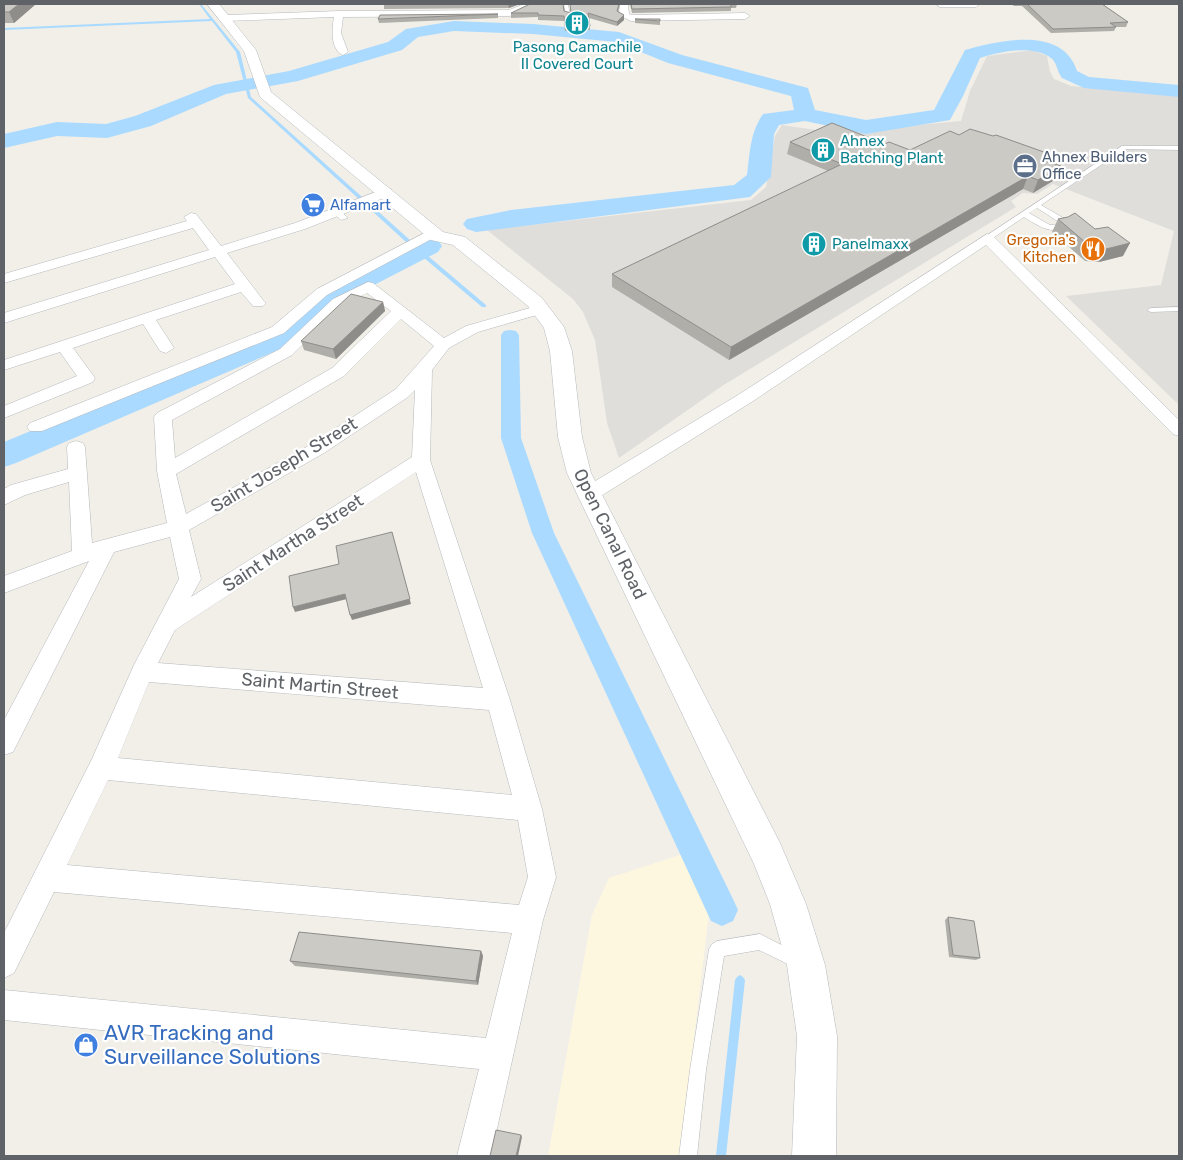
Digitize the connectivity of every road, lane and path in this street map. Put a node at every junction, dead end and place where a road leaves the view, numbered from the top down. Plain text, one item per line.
1 (213, 4) edge
2 (379, 4) edge
3 (531, 4) edge
4 (566, 4) edge
5 (624, 4) edge
6 (940, 4) edge
7 (976, 4) edge
8 (311, 8) edge
9 (272, 13) dead end
10 (340, 14) junction
11 (568, 15) edge
12 (745, 16) dead end
13 (226, 18) junction
14 (342, 52) dead end
15 (1179, 148) edge
16 (387, 201) junction
17 (1038, 206) junction
18 (361, 207) junction
19 (1025, 214) junction
20 (987, 238) junction
21 (421, 240) junction
22 (218, 251) junction
23 (4, 279) edge
24 (244, 286) junction
25 (258, 303) dead end
26 (1179, 309) edge
27 (542, 310) junction
28 (1151, 310) dead end
29 (400, 311) junction
30 (4, 318) edge
31 (147, 318) junction
32 (64, 345) junction
33 (443, 345) junction
34 (166, 348) dead end
35 (4, 365) edge
36 (424, 370) junction
37 (4, 412) edge
38 (36, 427) dead end
39 (1179, 430) edge
40 (76, 447) dead end
41 (421, 460) junction
42 (166, 471) junction
43 (78, 473) junction
44 (589, 494) junction
45 (4, 498) edge
46 (179, 527) junction
47 (107, 546) junction
48 (83, 555) junction
49 (4, 585) edge
50 (165, 625) junction
51 (142, 672) junction
52 (498, 700) junction
53 (4, 744) edge
54 (101, 768) junction
55 (529, 809) junction
56 (46, 877) junction
57 (530, 920) junction
58 (4, 963) edge
59 (806, 964) junction
60 (4, 1005) edge
61 (498, 1055) junction
62 (474, 1156) edge
63 (688, 1156) edge
64 (814, 1156) edge

1 - 13 main road, Open Canal Road
2 - 8 street
3 - 10 street
4 - 11 lane
5 - 12 street
6 - 7 street
8 - 9 street
10 - 13 street
10 - 14 street
13 - 16 main road, Open Canal Road
15 - 17 lane
16 - 18 street
16 - 18 street
16 - 21 main road, Open Canal Road
17 - 19 lane
17 - 19 lane
18 - 22 street
19 - 20 lane
20 - 39 street
20 - 44 street
21 - 27 main road, Open Canal Road
21 - 38 street
22 - 23 street
22 - 24 street
22 - 30 street
24 - 25 street
24 - 31 street
26 - 28 lane
27 - 33 street, Saint Joseph Street
27 - 44 main road, Open Canal Road
29 - 33 street
29 - 42 street
29 - 42 street
31 - 32 street
31 - 34 street
32 - 35 street
32 - 37 street
33 - 36 street, Saint Joseph Street
36 - 41 street
36 - 46 street, Saint Joseph Street
40 - 43 street
41 - 50 street, Saint Martha Street
41 - 52 street
42 - 46 street
43 - 45 street
43 - 48 street
44 - 59 main road, Open Canal Road
46 - 47 street, Saint Joseph Street
46 - 50 street
47 - 48 street, Saint Joseph Street
47 - 53 street
48 - 49 street, Saint Joseph Street
50 - 51 street
51 - 52 street, Saint Martin Street
51 - 54 street
52 - 55 street
54 - 55 street
54 - 56 street
55 - 57 street
56 - 57 street
56 - 58 street
57 - 61 street
59 - 63 lane
59 - 64 main road, Open Canal Road
60 - 61 street
61 - 62 street

